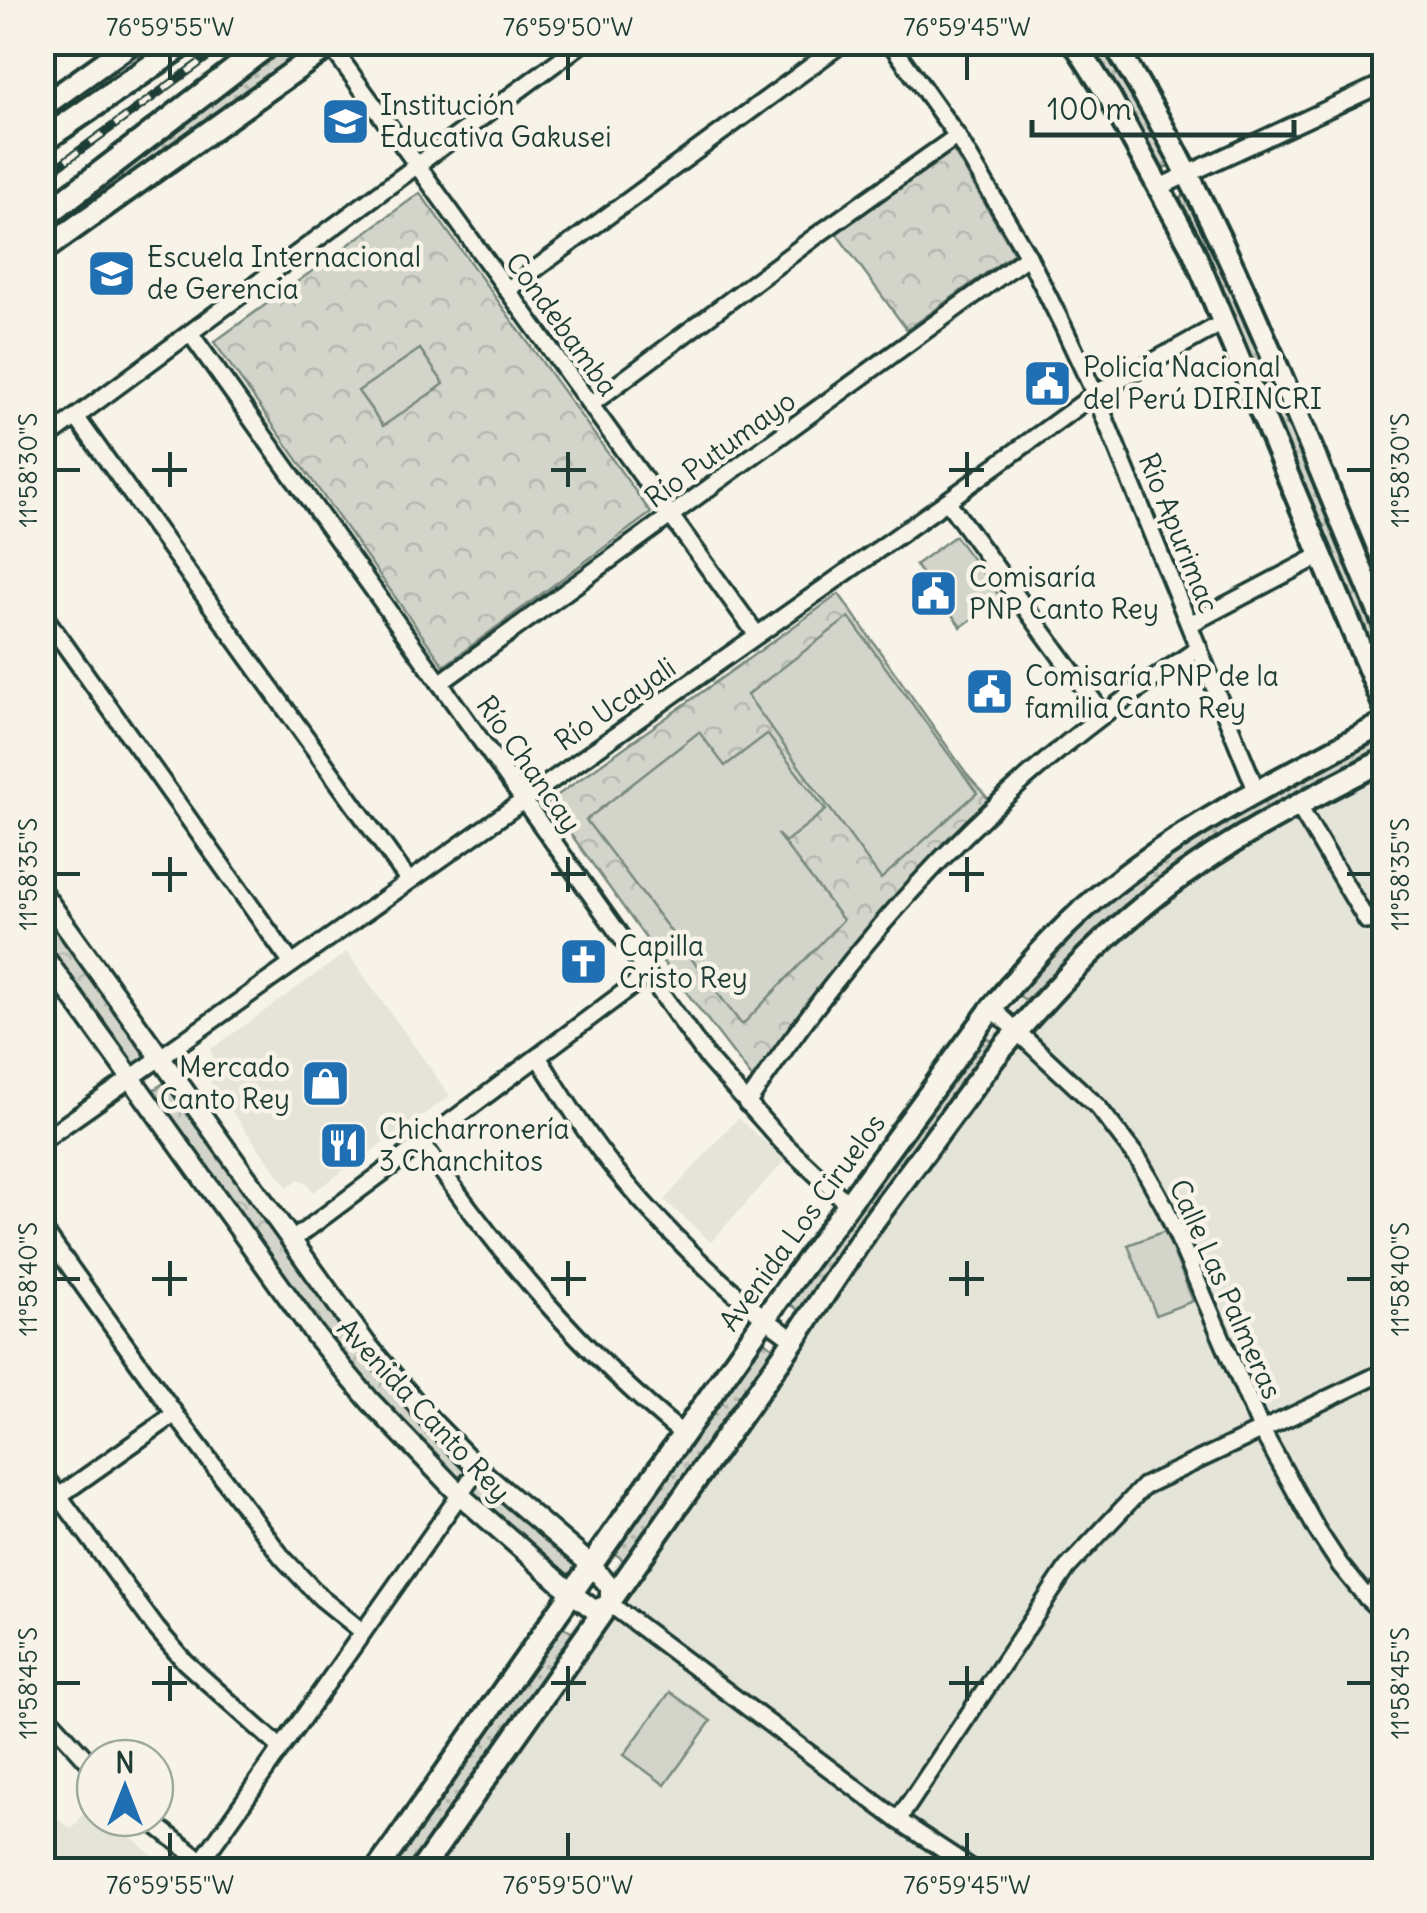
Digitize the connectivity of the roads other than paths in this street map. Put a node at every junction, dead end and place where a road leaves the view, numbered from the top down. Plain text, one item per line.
1 (133, 42) edge
2 (186, 42) edge
3 (271, 42) edge
4 (584, 42) edge
5 (844, 42) edge
6 (890, 42) edge
7 (1074, 42) edge
8 (1113, 42) edge
9 (331, 44) edge
10 (1384, 84) edge
11 (42, 107) edge
12 (957, 136) junction
13 (42, 141) edge
14 (416, 166) junction
15 (1188, 174) junction
16 (1160, 187) junction
17 (42, 218) edge
18 (42, 251) edge
19 (1028, 256) junction
20 (507, 290) junction
21 (1224, 322) junction
22 (190, 333) junction
23 (1096, 394) junction
24 (590, 405) junction
25 (76, 417) junction
26 (42, 442) edge
27 (948, 501) junction
28 (670, 516) junction
29 (1322, 555) junction
30 (42, 613) edge
31 (1190, 624) junction
32 (1384, 624) edge
33 (757, 635) junction
34 (1199, 648) junction
35 (440, 683) junction
36 (1384, 705) edge
37 (1104, 714) junction
38 (1384, 723) edge
39 (1384, 760) edge
40 (1257, 792) junction
41 (524, 799) junction
42 (1298, 804) junction
43 (409, 880) junction
44 (42, 893) edge
45 (1367, 921) dead end
46 (42, 954) edge
47 (292, 964) junction
48 (647, 975) junction
49 (992, 1008) junction
50 (1017, 1031) junction
51 (160, 1057) junction
52 (538, 1057) junction
53 (132, 1076) junction
54 (747, 1104) junction
55 (42, 1141) edge
56 (422, 1143) junction
57 (849, 1205) junction
58 (42, 1228) edge
59 (291, 1240) junction
60 (765, 1318) junction
61 (794, 1340) junction
62 (1384, 1372) edge
63 (176, 1414) junction
64 (1261, 1429) junction
65 (684, 1435) junction
66 (478, 1469) junction
67 (42, 1472) edge
68 (460, 1495) junction
69 (60, 1496) junction
70 (42, 1508) edge
71 (592, 1566) junction
72 (1384, 1582) edge
73 (572, 1593) junction
74 (1367, 1598) junction
75 (610, 1604) junction
76 (1384, 1614) edge
77 (363, 1632) junction
78 (42, 1710) edge
79 (75, 1747) edge
80 (281, 1748) junction
81 (898, 1820) junction
82 (171, 1838) edge
83 (207, 1866) edge
84 (377, 1870) edge
85 (421, 1870) edge
86 (974, 1870) edge

1 - 11 main road
2 - 13 main road
3 - 17 main road
4 - 14 street
5 - 20 street
6 - 12 street, Río Apurimac
7 - 16 main road
8 - 15 main road
9 - 14 street, Condebamba
9 - 18 main road
10 - 15 street
12 - 19 street, Río Apurimac
12 - 24 street
14 - 20 street, Condebamba
14 - 22 street
15 - 16 street
15 - 32 main road
16 - 21 main road
19 - 23 street, Río Apurimac
19 - 28 street, Río Putumayo
20 - 24 street, Condebamba
21 - 23 street, Río Ucayali
21 - 29 main road
22 - 25 street
22 - 35 street, Río Chancay
23 - 27 street, Río Ucayali
23 - 31 street, Río Apurimac
24 - 28 street, Condebamba
25 - 26 street
25 - 43 street
27 - 33 street, Río Ucayali
27 - 37 street
28 - 33 street, Condebamba
28 - 35 street, Río Putumayo
29 - 31 street
29 - 36 main road
30 - 47 street
31 - 34 street, Río Apurimac
33 - 41 street, Río Ucayali
34 - 37 street
34 - 40 street, Río Apurimac
35 - 41 street, Río Chancay
37 - 54 street
38 - 40 main road, Avenida Los Ciruelos
39 - 42 main road, Avenida Los Ciruelos
40 - 49 main road, Avenida Los Ciruelos
41 - 43 street, Río Ucayali
41 - 48 street, Río Chancay
42 - 45 street
42 - 50 main road, Avenida Los Ciruelos
43 - 47 street, Río Ucayali
44 - 51 street, Avenida Canto Rey
46 - 53 street, Avenida Canto Rey
47 - 51 street, Río Ucayali
48 - 52 street
48 - 54 street, Río Chancay
49 - 50 street, Calle Las Palmeras
49 - 57 main road, Avenida Los Ciruelos
50 - 61 main road, Avenida Los Ciruelos
50 - 64 street, Calle Las Palmeras
51 - 53 street, Río Ucayali
51 - 59 street, Avenida Canto Rey
52 - 56 street
52 - 60 street
53 - 55 street, Río Ucayali
53 - 68 street, Avenida Canto Rey
54 - 57 street, Río Chancay
56 - 59 street
56 - 65 street
57 - 60 main road, Avenida Los Ciruelos
58 - 63 street
59 - 66 street, Avenida Canto Rey
60 - 61 street
60 - 65 main road, Avenida Los Ciruelos
61 - 75 main road, Avenida Los Ciruelos
62 - 64 street
63 - 69 street
63 - 77 street
64 - 74 street, Calle Las Palmeras
64 - 81 street
65 - 71 main road, Avenida Los Ciruelos
66 - 68 street
66 - 71 street, Avenida Canto Rey
67 - 69 street
68 - 73 street, Avenida Canto Rey
68 - 77 street
69 - 70 street
69 - 80 street
71 - 73 main road, Avenida Los Ciruelos
71 - 75 street, Avenida Canto Rey
72 - 74 street
73 - 75 street, Avenida Canto Rey
73 - 84 main road, Avenida Los Ciruelos
74 - 76 street, Calle Las Palmeras
75 - 81 street
75 - 85 main road, Avenida Los Ciruelos
77 - 80 street
78 - 79 street
80 - 83 street
81 - 86 street
82 - 83 street

